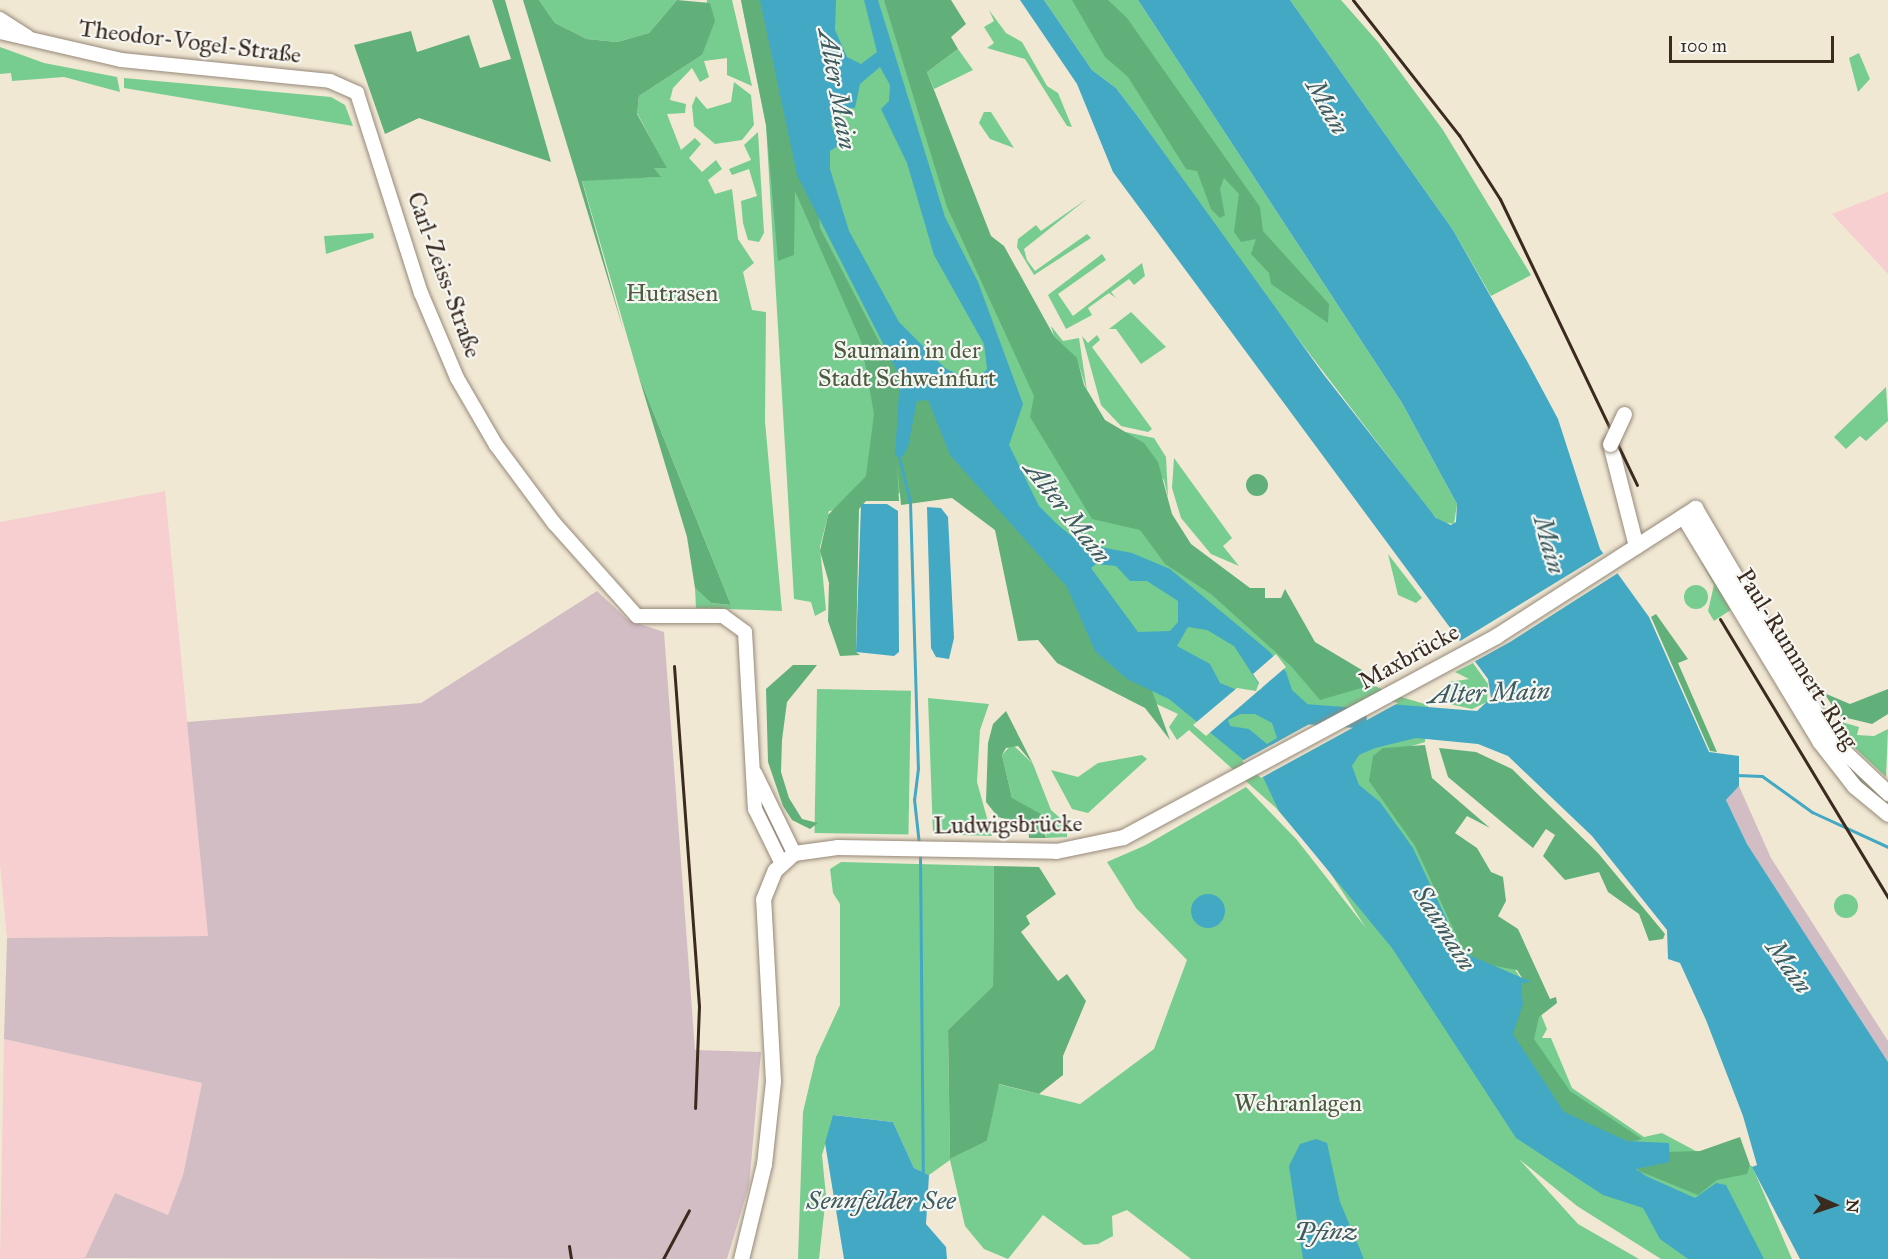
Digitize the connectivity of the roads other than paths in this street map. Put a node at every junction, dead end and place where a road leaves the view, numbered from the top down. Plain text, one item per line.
1 (0, 19) edge
2 (0, 32) edge
3 (35, 41) junction
4 (341, 83) joint
5 (1624, 414) dead end
6 (1689, 512) joint
7 (1636, 546) junction
8 (1779, 664) junction
9 (754, 771) junction
10 (1225, 783) joint
11 (1888, 793) edge
12 (1888, 814) edge
13 (794, 853) junction
14 (781, 862) junction
15 (741, 1259) edge

1 - 3 street, Theodor-Vogel-Straße
2 - 3 street, Theodor-Vogel-Straße
3 - 4 street, Theodor-Vogel-Straße
4 - 9 street, Carl-Zeiss-Straße
5 - 7 main road, bridge
6 - 7 main road, Maxbrücke
6 - 8 main road, Paul-Rummert-Ring
7 - 10 main road, Maxbrücke
8 - 11 main road, Paul-Rummert-Ring
8 - 12 main road, Paul-Rummert-Ring
9 - 13 street
9 - 14 street
10 - 13 main road, Ludwigsbrücke
13 - 14 main road, Ludwigsbrücke
14 - 15 main road

